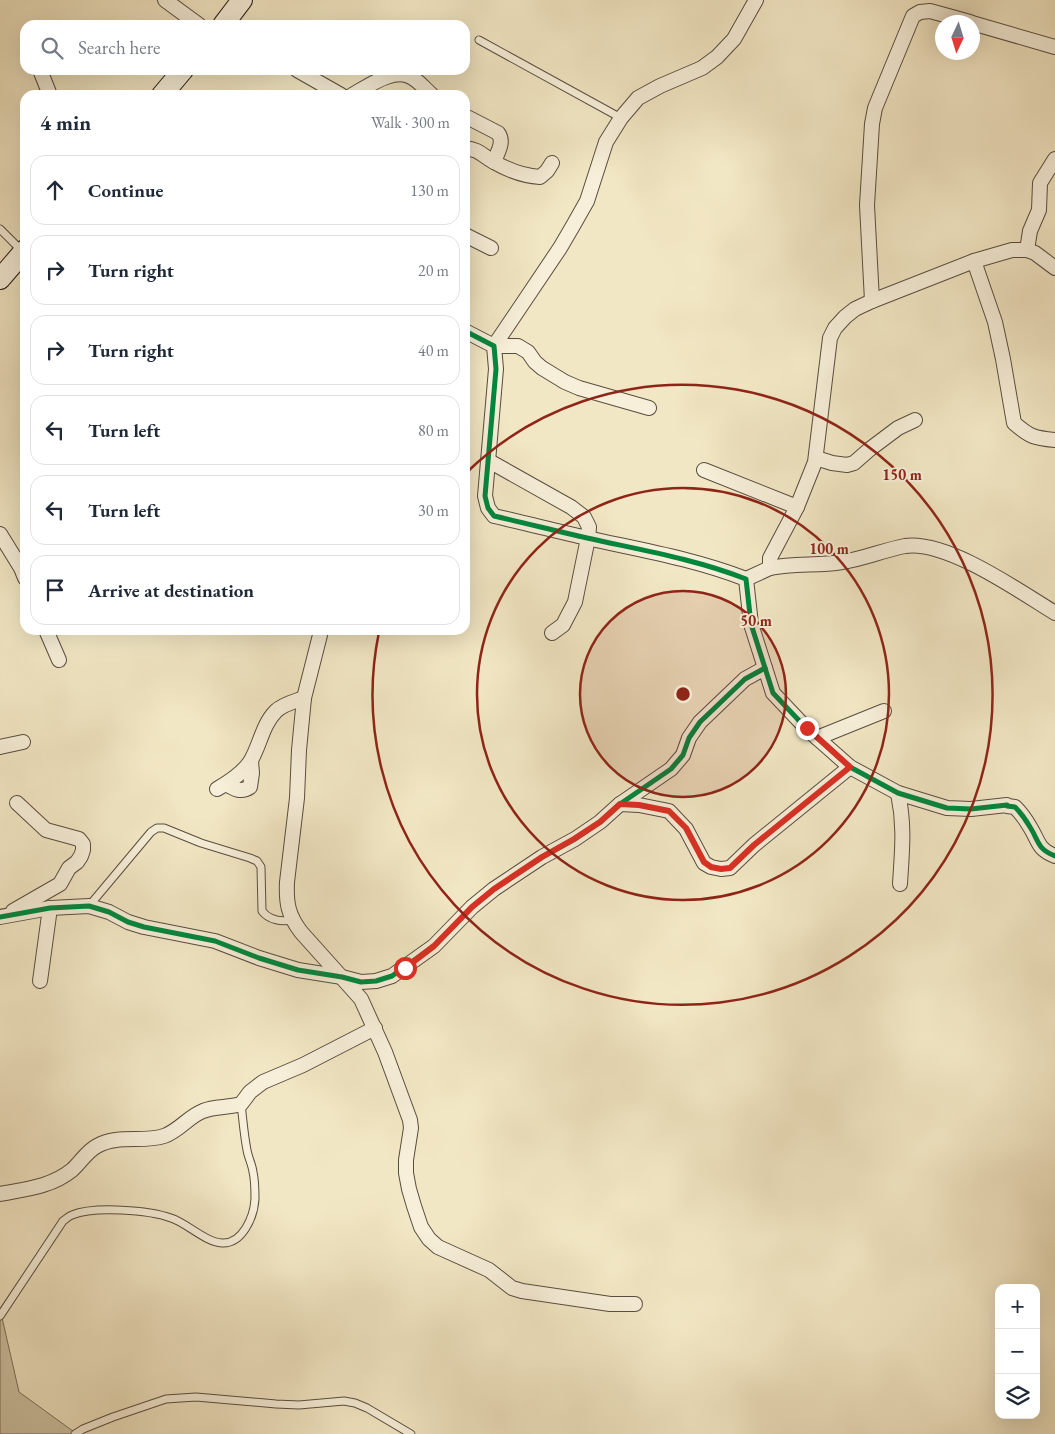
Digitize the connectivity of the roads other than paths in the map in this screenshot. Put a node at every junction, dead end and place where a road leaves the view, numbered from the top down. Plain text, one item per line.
1 (165, 0) edge
2 (242, 0) edge
3 (756, 0) edge
4 (944, 15) edge
5 (192, 20) edge
6 (227, 20) edge
7 (980, 26) edge
8 (479, 40) dead end
9 (1055, 47) edge
10 (42, 75) edge
11 (179, 75) edge
12 (306, 75) edge
13 (396, 75) edge
14 (404, 75) edge
15 (48, 90) edge
16 (166, 90) edge
17 (332, 90) edge
18 (361, 90) edge
19 (426, 90) edge
20 (621, 118) junction
21 (470, 119) edge
22 (470, 149) edge
23 (1055, 159) edge
24 (494, 162) junction
25 (552, 163) dead end
26 (0, 229) edge
27 (470, 238) edge
28 (20, 247) edge
29 (491, 248) dead end
30 (1027, 250) junction
31 (20, 256) edge
32 (974, 261) junction
33 (1055, 268) edge
34 (0, 279) edge
35 (872, 301) junction
36 (470, 333) edge
37 (494, 346) junction
38 (649, 408) dead end
39 (915, 420) dead end
40 (1055, 440) edge
41 (816, 458) junction
42 (489, 460) junction
43 (704, 470) dead end
44 (797, 507) junction
45 (0, 534) edge
46 (588, 538) junction
47 (20, 566) edge
48 (770, 568) junction
49 (746, 579) junction
50 (1055, 613) edge
51 (552, 633) dead end
52 (48, 635) edge
53 (320, 635) edge
54 (59, 660) dead end
55 (765, 668) junction
56 (304, 698) junction
57 (884, 710) dead end
58 (817, 738) junction
59 (23, 742) dead end
60 (0, 747) edge
61 (850, 767) junction
62 (222, 786) dead end
63 (898, 793) junction
64 (17, 803) dead end
65 (620, 804) junction
66 (1055, 856) edge
67 (900, 884) dead end
68 (90, 906) junction
69 (50, 908) junction
70 (3, 916) edge
71 (292, 920) junction
72 (342, 977) junction
73 (40, 981) dead end
74 (375, 1028) junction
75 (240, 1104) junction
76 (0, 1194) edge
77 (635, 1304) dead end
78 (0, 1316) edge
79 (75, 1434) edge
80 (411, 1434) edge

1 - 5 street
2 - 6 main road
3 - 20 street
4 - 35 street
7 - 9 street
8 - 20 lane
10 - 15 street
11 - 16 main road
12 - 17 street
13 - 18 street
14 - 19 street
20 - 37 street
21 - 24 street
22 - 24 street
23 - 30 street
24 - 25 street
26 - 28 lane
27 - 29 street
30 - 32 street
30 - 33 street
31 - 34 main road
32 - 35 street
32 - 40 street
35 - 41 street
36 - 37 street
37 - 38 street
37 - 42 street
39 - 41 street
41 - 44 street
42 - 46 street
42 - 46 street
43 - 44 street
44 - 48 street
45 - 47 street
46 - 49 street
46 - 51 street
48 - 49 street
48 - 50 street
49 - 55 street
52 - 54 street
53 - 56 street
55 - 58 street
55 - 65 street
56 - 62 street
56 - 71 street
57 - 58 street
58 - 61 street
59 - 60 street
61 - 63 street
61 - 65 street
63 - 66 street
63 - 67 street
64 - 70 street
65 - 72 street
68 - 69 street
68 - 71 lane
68 - 72 street
69 - 70 street
69 - 73 street
71 - 72 street
72 - 74 street
74 - 75 street
74 - 77 street
75 - 76 street
75 - 78 lane
79 - 80 lane

